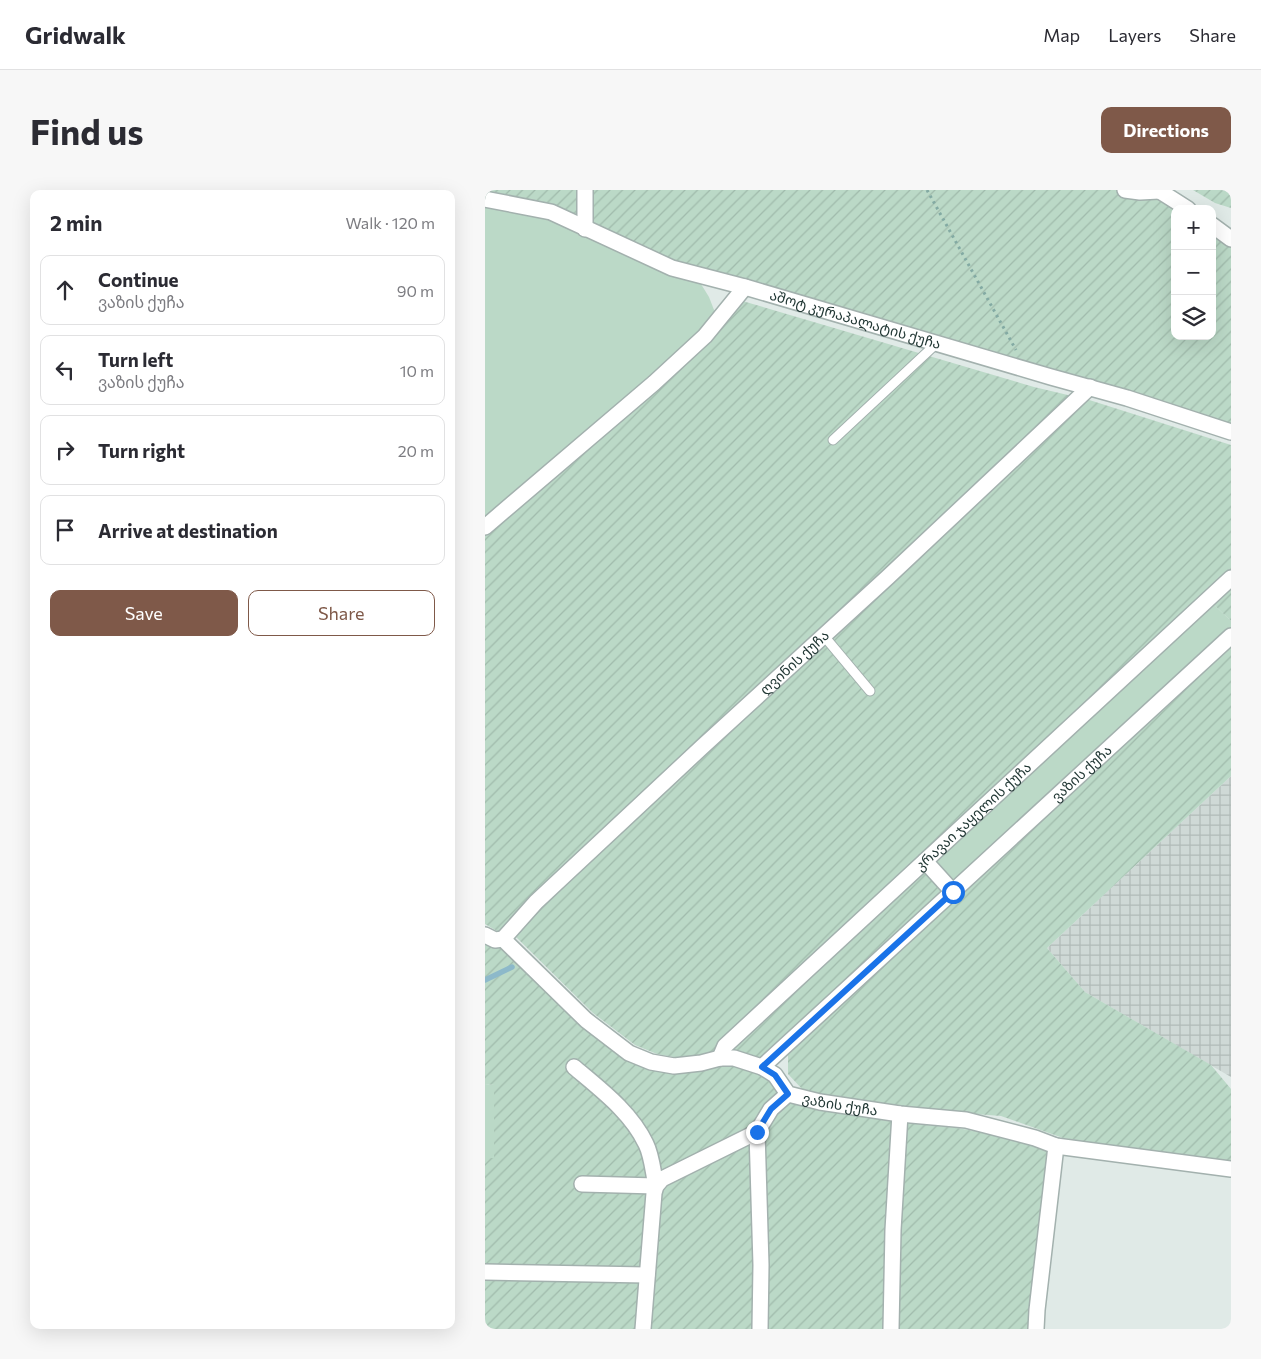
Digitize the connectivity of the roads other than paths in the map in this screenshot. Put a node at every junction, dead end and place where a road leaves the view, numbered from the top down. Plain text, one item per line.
1 (585, 190) edge
2 (1125, 190) edge
3 (1158, 191) edge
4 (485, 199) edge
5 (1181, 205) edge
6 (585, 228) junction
7 (1216, 228) edge
8 (1231, 239) edge
9 (745, 287) junction
10 (936, 344) junction
11 (1090, 387) junction
12 (1231, 432) edge
13 (833, 440) dead end
14 (485, 527) edge
15 (1231, 578) edge
16 (824, 636) junction
17 (1231, 636) edge
18 (870, 691) dead end
19 (925, 861) junction
20 (953, 892) junction
21 (485, 935) edge
22 (503, 939) junction
23 (720, 1058) junction
24 (574, 1067) dead end
25 (762, 1067) junction
26 (788, 1094) junction
27 (900, 1114) junction
28 (757, 1132) junction
29 (1056, 1146) junction
30 (1231, 1170) edge
31 (582, 1184) dead end
32 (656, 1186) junction
33 (485, 1272) edge
34 (647, 1276) junction
35 (643, 1329) edge
36 (760, 1329) edge
37 (891, 1329) edge
38 (1036, 1329) edge

1 - 6 street
2 - 3 street
3 - 5 street
4 - 6 street, აშოტ კურაპალატის ქუჩა
6 - 9 street, აშოტ კურაპალატის ქუჩა
7 - 8 street
9 - 10 street, აშოტ კურაპალატის ქუჩა
9 - 14 street
10 - 11 street, აშოტ კურაპალატის ქუჩა
10 - 13 lane
11 - 12 street, აშოტ კურაპალატის ქუჩა
11 - 16 street, ღვინის ქუჩა
15 - 19 street, კრავაი ჯაყელის ქუჩა
16 - 18 lane
16 - 22 street, ღვინის ქუჩა
17 - 20 street, ვაზის ქუჩა
19 - 20 street
19 - 23 street, კრავაი ჯაყელის ქუჩა
20 - 25 street, ვაზის ქუჩა
21 - 22 street
22 - 23 street
23 - 25 street
24 - 32 street
25 - 26 street, ვაზის ქუჩა
26 - 27 street, ვაზის ქუჩა
26 - 28 street
27 - 29 street, ვაზის ქუჩა
27 - 37 street
28 - 32 street
28 - 36 street
29 - 30 street, ვაზის ქუჩა
29 - 38 street
31 - 32 street
32 - 34 street
33 - 34 street
34 - 35 street

